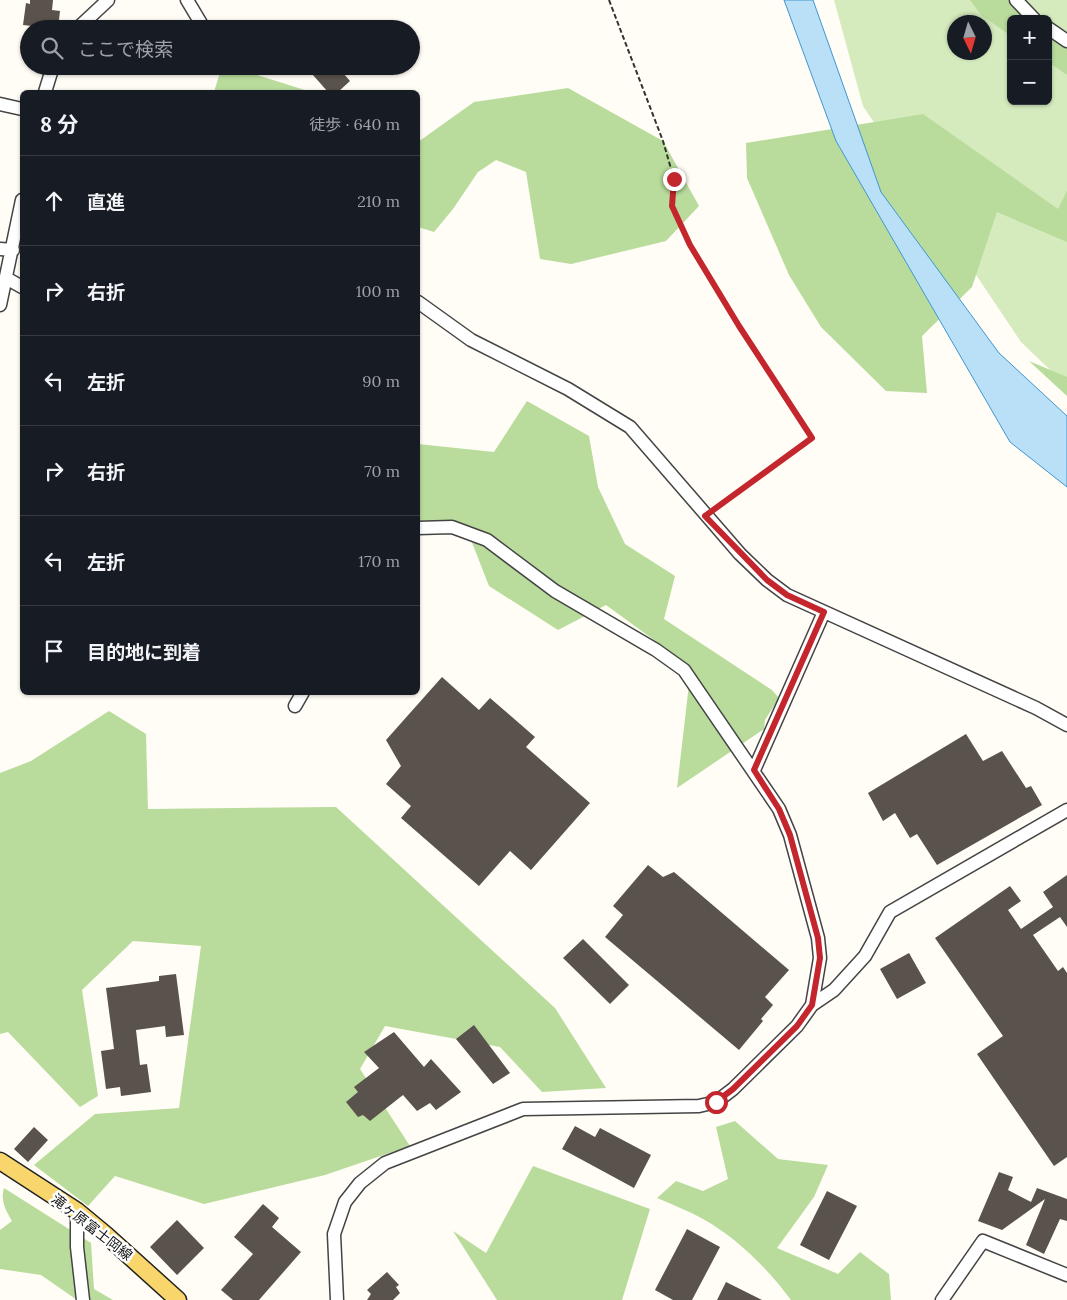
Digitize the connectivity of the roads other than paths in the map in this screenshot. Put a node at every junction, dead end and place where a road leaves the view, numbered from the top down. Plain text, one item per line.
1 (187, 0) edge
2 (1016, 0) edge
3 (102, 1) edge
4 (1030, 15) edge
5 (85, 20) edge
6 (199, 20) edge
7 (1052, 31) edge
8 (1067, 41) edge
9 (50, 75) edge
10 (46, 90) edge
11 (0, 104) edge
12 (20, 109) edge
13 (20, 206) edge
14 (6, 249) edge
15 (6, 278) junction
16 (20, 286) edge
17 (420, 303) edge
18 (0, 305) edge
19 (420, 528) edge
20 (824, 612) junction
21 (301, 695) edge
22 (295, 706) dead end
23 (1067, 725) edge
24 (754, 770) junction
25 (1067, 810) edge
26 (812, 1005) junction
27 (0, 1161) edge
28 (77, 1211) junction
29 (1067, 1275) edge
30 (83, 1300) edge
31 (178, 1300) edge
32 (337, 1300) edge
33 (942, 1300) edge

1 - 6 street
2 - 4 street
3 - 5 street
7 - 8 street
9 - 10 street
11 - 12 street
13 - 14 street
14 - 15 street
15 - 16 street
15 - 18 street
17 - 20 street
19 - 24 street
20 - 23 street
20 - 24 street
21 - 22 street
24 - 26 street
25 - 26 street
26 - 32 street
27 - 28 main road, 滝ヶ原富士岡線
28 - 30 street
28 - 31 main road, 滝ヶ原富士岡線
29 - 33 street

